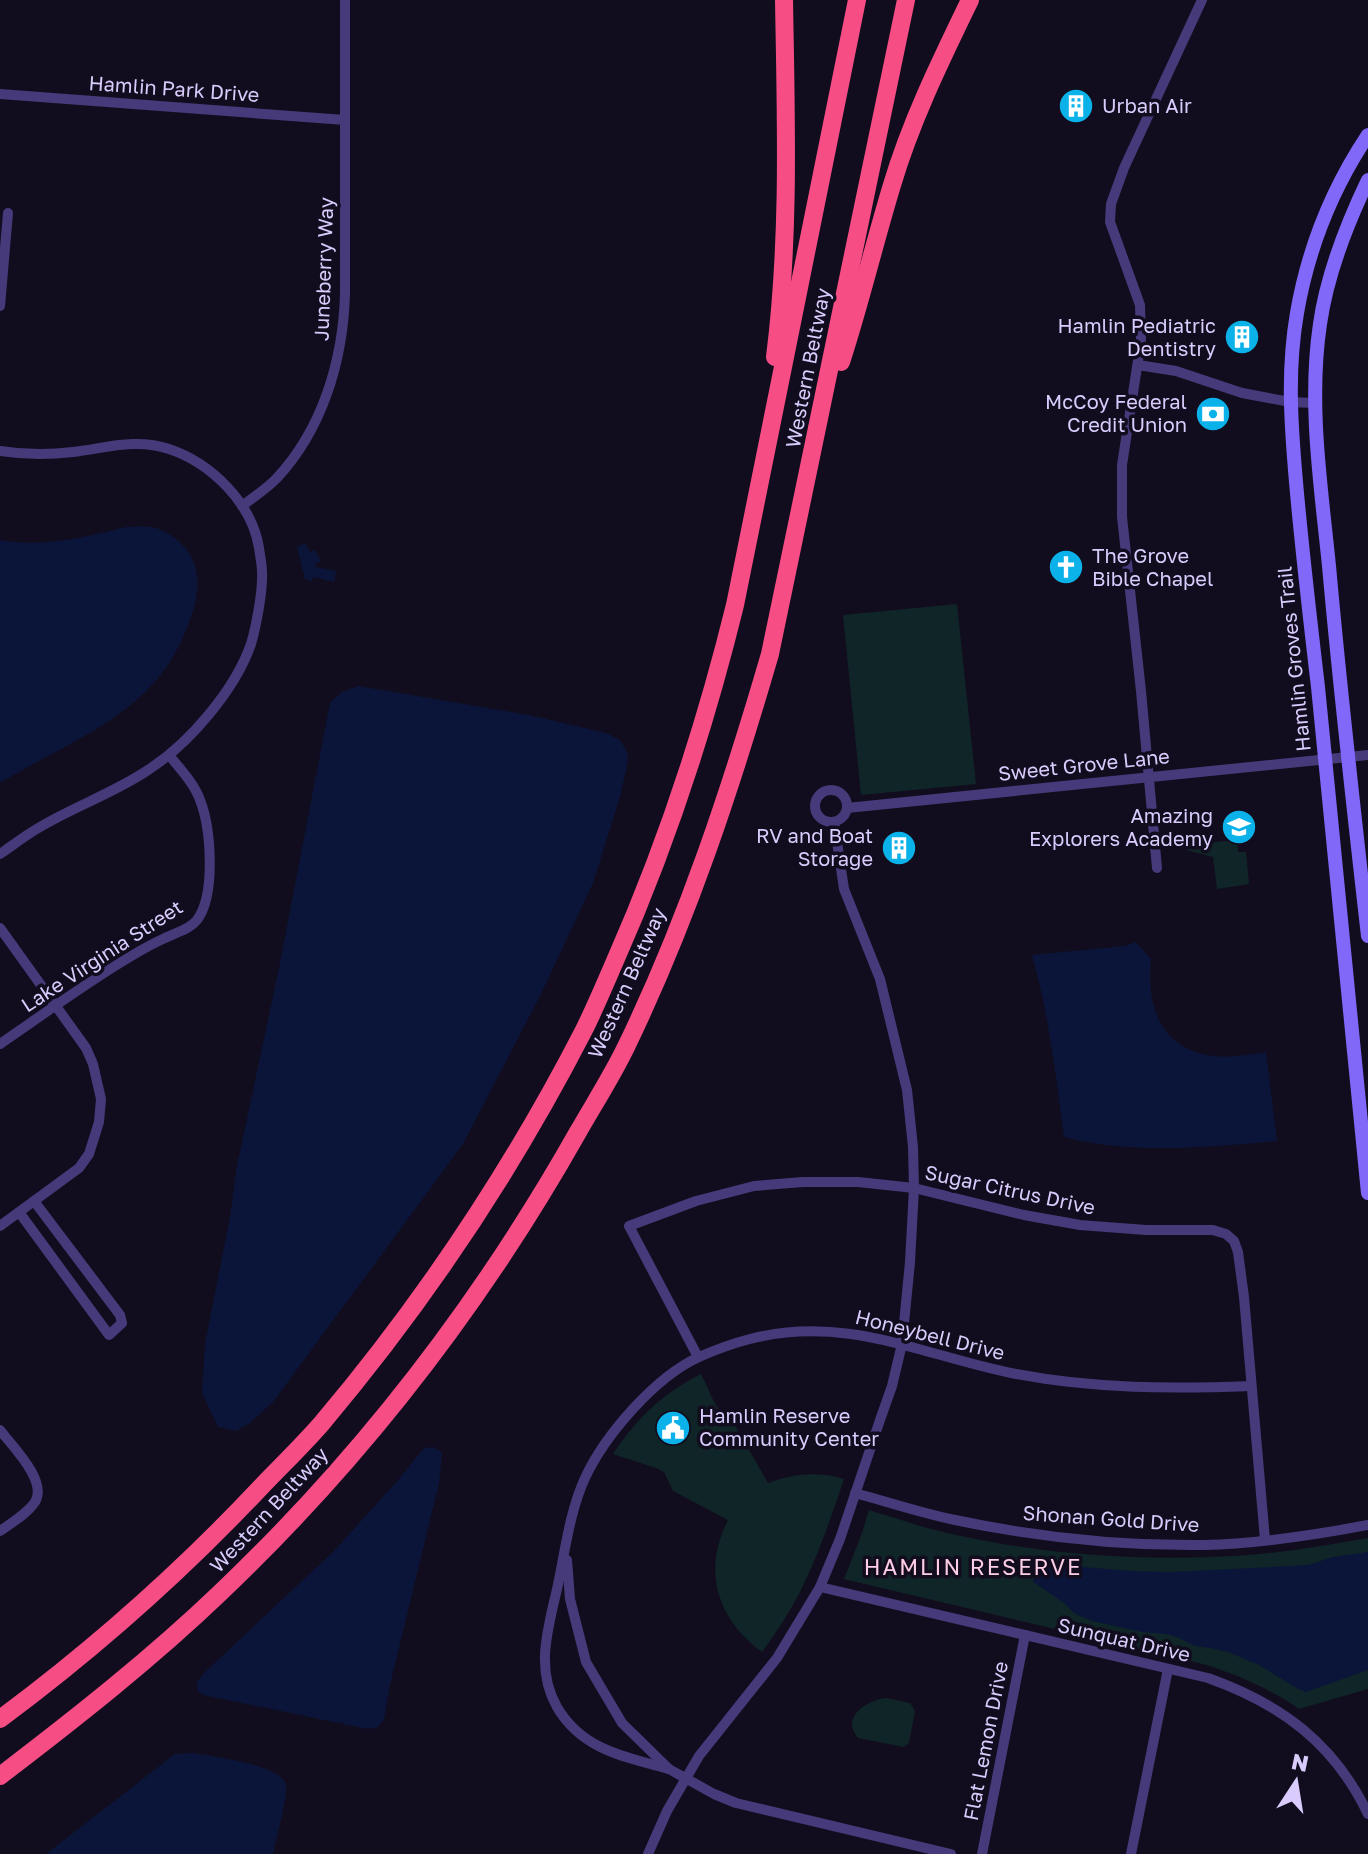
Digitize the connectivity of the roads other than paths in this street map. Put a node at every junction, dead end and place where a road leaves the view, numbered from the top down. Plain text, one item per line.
1 (345, 0) edge
2 (784, 0) edge
3 (857, 0) edge
4 (906, 0) edge
5 (970, 0) edge
6 (1202, 0) edge
7 (0, 94) edge
8 (345, 120) junction
9 (1368, 135) edge
10 (1368, 180) edge
11 (8, 213) dead end
12 (0, 306) edge
13 (1138, 365) junction
14 (1290, 402) junction
15 (1314, 403) junction
16 (815, 444) junction
17 (0, 451) edge
18 (758, 494) junction
19 (242, 506) junction
20 (169, 755) junction
21 (1368, 755) edge
22 (1349, 757) junction
23 (1325, 759) junction
24 (1149, 776) junction
25 (847, 808) junction
26 (834, 822) junction
27 (0, 854) edge
28 (1157, 868) dead end
29 (0, 928) edge
30 (1368, 936) edge
31 (55, 1006) junction
32 (0, 1044) edge
33 (1365, 1136) edge
34 (914, 1188) junction
35 (1368, 1193) edge
36 (34, 1201) junction
37 (19, 1212) junction
38 (0, 1226) edge
39 (902, 1344) junction
40 (698, 1357) junction
41 (1251, 1386) junction
42 (0, 1430) edge
43 (855, 1493) junction
44 (1368, 1525) edge
45 (0, 1531) edge
46 (1265, 1540) junction
47 (566, 1546) junction
48 (820, 1587) junction
49 (1025, 1635) junction
50 (1168, 1669) junction
51 (0, 1719) edge
52 (669, 1769) junction
53 (0, 1776) edge
54 (685, 1779) junction
55 (1368, 1814) edge
56 (648, 1854) edge
57 (951, 1854) edge
58 (982, 1854) edge
59 (1131, 1854) edge

1 - 8 street, Juneberry Way
2 - 18 highway
3 - 18 highway, Western Beltway
4 - 16 highway, Western Beltway
5 - 16 highway
6 - 13 street
7 - 8 street, Hamlin Park Drive
8 - 19 street, Juneberry Way
9 - 14 main road, Hamlin Groves Trail
10 - 15 main road
11 - 12 street
13 - 14 street
13 - 24 street
14 - 15 street
14 - 23 main road, Hamlin Groves Trail
15 - 22 main road
16 - 53 highway, Western Beltway
17 - 19 street
18 - 51 highway, Western Beltway
19 - 20 street
20 - 27 street
20 - 31 street, Lake Virginia Street
21 - 22 street, Sweet Grove Lane
22 - 23 street, Sweet Grove Lane
22 - 30 main road
23 - 24 street, Sweet Grove Lane
23 - 33 main road, Hamlin Groves Trail
24 - 25 street, Sweet Grove Lane
24 - 28 street
25 - 26 street
25 - 26 street
26 - 34 street
29 - 31 street
31 - 32 street, Lake Virginia Street
31 - 36 street
33 - 35 main road, Hamlin Groves Trail
34 - 39 street
34 - 40 street, Sugar Citrus Drive
34 - 41 street, Sugar Citrus Drive
36 - 37 street
36 - 37 street
37 - 38 street
39 - 40 street, Honeybell Drive
39 - 41 street, Honeybell Drive
39 - 43 street
40 - 47 street, Honeybell Drive
41 - 46 street, Sugar Citrus Drive
42 - 45 street
43 - 46 street, Shonan Gold Drive
43 - 48 street
44 - 46 street, Shonan Gold Drive
47 - 52 street, Honeybell Drive
47 - 52 street, Honeybell Drive
48 - 49 street, Sunquat Drive
48 - 54 street
49 - 50 street, Sunquat Drive
49 - 58 street, Flat Lemon Drive
50 - 55 street, Sunquat Drive
50 - 59 street
52 - 54 street, Honeybell Drive
54 - 56 street
54 - 57 street, Honeybell Drive

